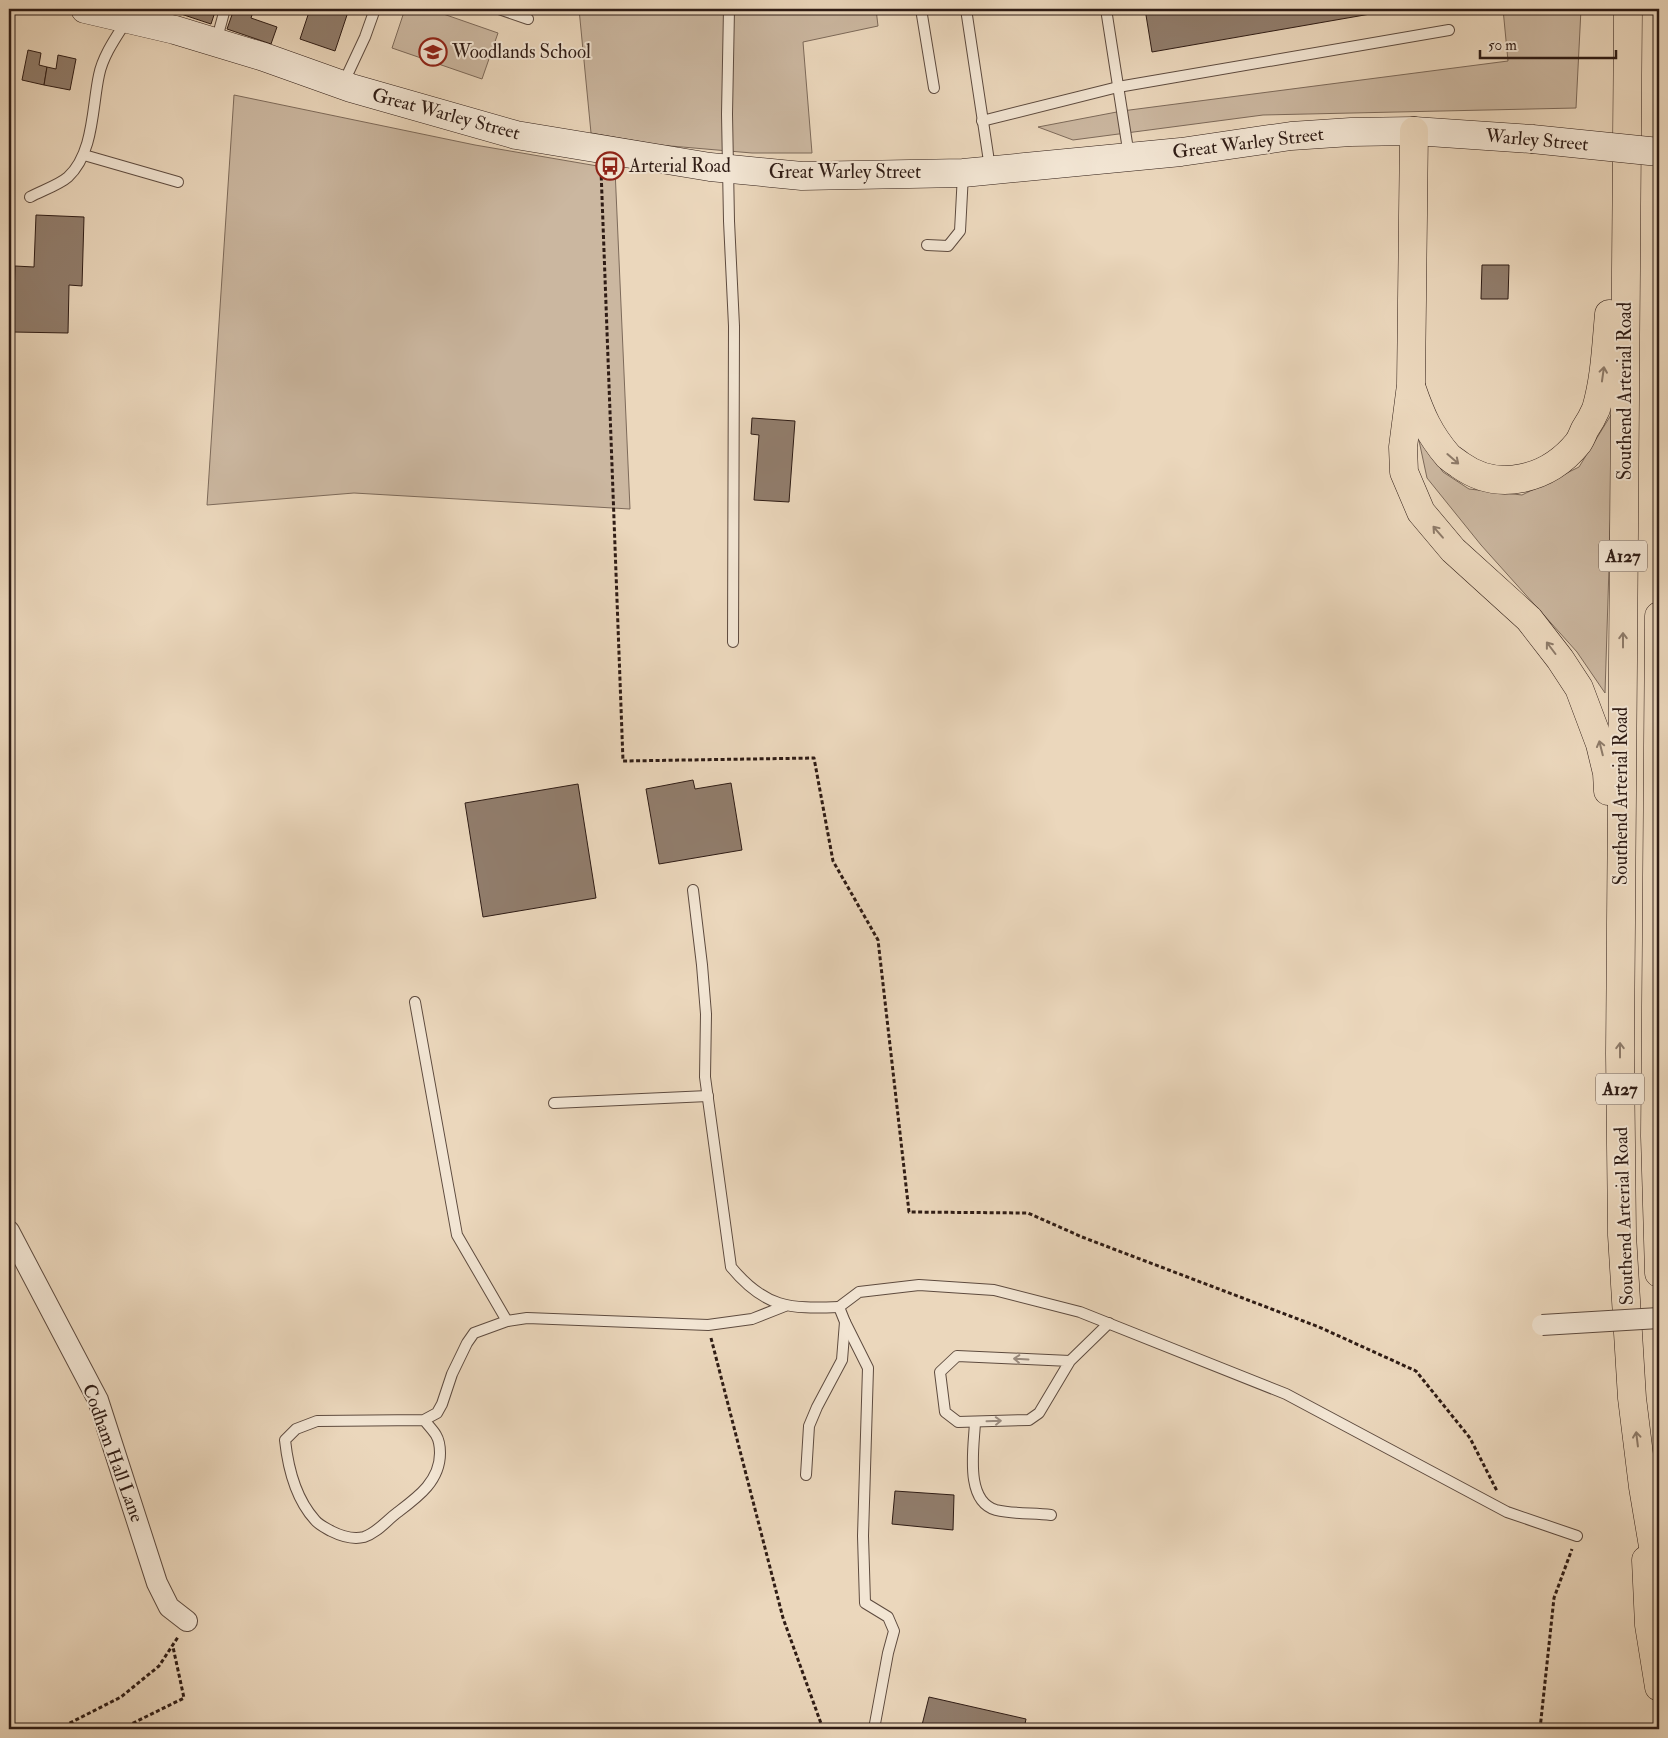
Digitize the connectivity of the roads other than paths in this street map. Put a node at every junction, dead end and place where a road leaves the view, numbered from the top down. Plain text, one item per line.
1 (85, 9) edge
2 (225, 9) edge
3 (376, 9) edge
4 (500, 9) edge
5 (729, 9) edge
6 (921, 9) edge
7 (966, 9) edge
8 (1106, 9) edge
9 (1628, 18) edge
10 (128, 19) junction
11 (528, 19) dead end
12 (1449, 30) dead end
13 (216, 42) junction
14 (342, 85) junction
15 (1118, 87) junction
16 (934, 88) dead end
17 (982, 121) junction
18 (1414, 131) junction
19 (1659, 152) edge
20 (84, 155) junction
21 (1129, 156) junction
22 (728, 169) junction
23 (990, 169) junction
24 (963, 173) junction
25 (178, 182) dead end
26 (30, 197) dead end
27 (926, 245) dead end
28 (1411, 385) junction
29 (1659, 616) edge
30 (733, 642) dead end
31 (693, 890) dead end
32 (1621, 918) junction
33 (415, 1002) dead end
34 (708, 1096) junction
35 (554, 1103) dead end
36 (9, 1231) edge
37 (1659, 1273) edge
38 (785, 1306) junction
39 (839, 1307) junction
40 (1659, 1318) edge
41 (507, 1321) junction
42 (844, 1322) junction
43 (1110, 1324) junction
44 (1542, 1325) dead end
45 (1070, 1361) junction
46 (424, 1420) junction
47 (975, 1422) junction
48 (806, 1475) dead end
49 (1643, 1488) junction
50 (1051, 1515) dead end
51 (1577, 1536) road end
52 (1659, 1582) edge
53 (187, 1621) road end
54 (1659, 1687) edge
55 (874, 1729) edge

1 - 10 main road, Great Warley Street
2 - 13 lane
3 - 14 lane
4 - 11 lane
5 - 22 lane
6 - 16 lane
7 - 17 lane
8 - 15 lane
28 -> 9 highway
32 -> 9 highway, Southend Arterial Road / A127
10 - 13 main road, Great Warley Street
10 - 20 lane
12 - 15 lane
13 - 14 main road, Great Warley Street
14 - 22 main road, Great Warley Street
15 - 17 lane
15 - 21 lane
17 - 23 lane
18 - 19 main road, Warley Street, bridge
18 - 21 main road, Great Warley Street
18 - 28 highway
20 - 25 lane
20 - 26 lane
21 - 23 main road, Great Warley Street
22 - 24 main road, Great Warley Street
22 - 30 lane
23 - 24 main road, Great Warley Street
24 - 27 lane
32 -> 28 highway
29 - 37 highway, Southend Arterial Road / A127
31 - 34 lane
49 -> 32 highway, Southend Arterial Road / A127
33 - 41 lane
34 - 35 lane
34 - 38 lane
36 - 53 street, Codham Hall Lane
38 - 39 lane
38 - 41 lane
39 - 42 lane
39 - 43 lane
40 - 44 street, bridge
41 - 46 lane
42 - 48 lane
42 - 55 lane
43 - 45 lane
43 - 51 lane
47 -> 45 lane
45 -> 47 lane
46 - 46 lane
47 - 50 lane
49 - 52 highway, Southend Arterial Road / A127
49 - 54 highway

